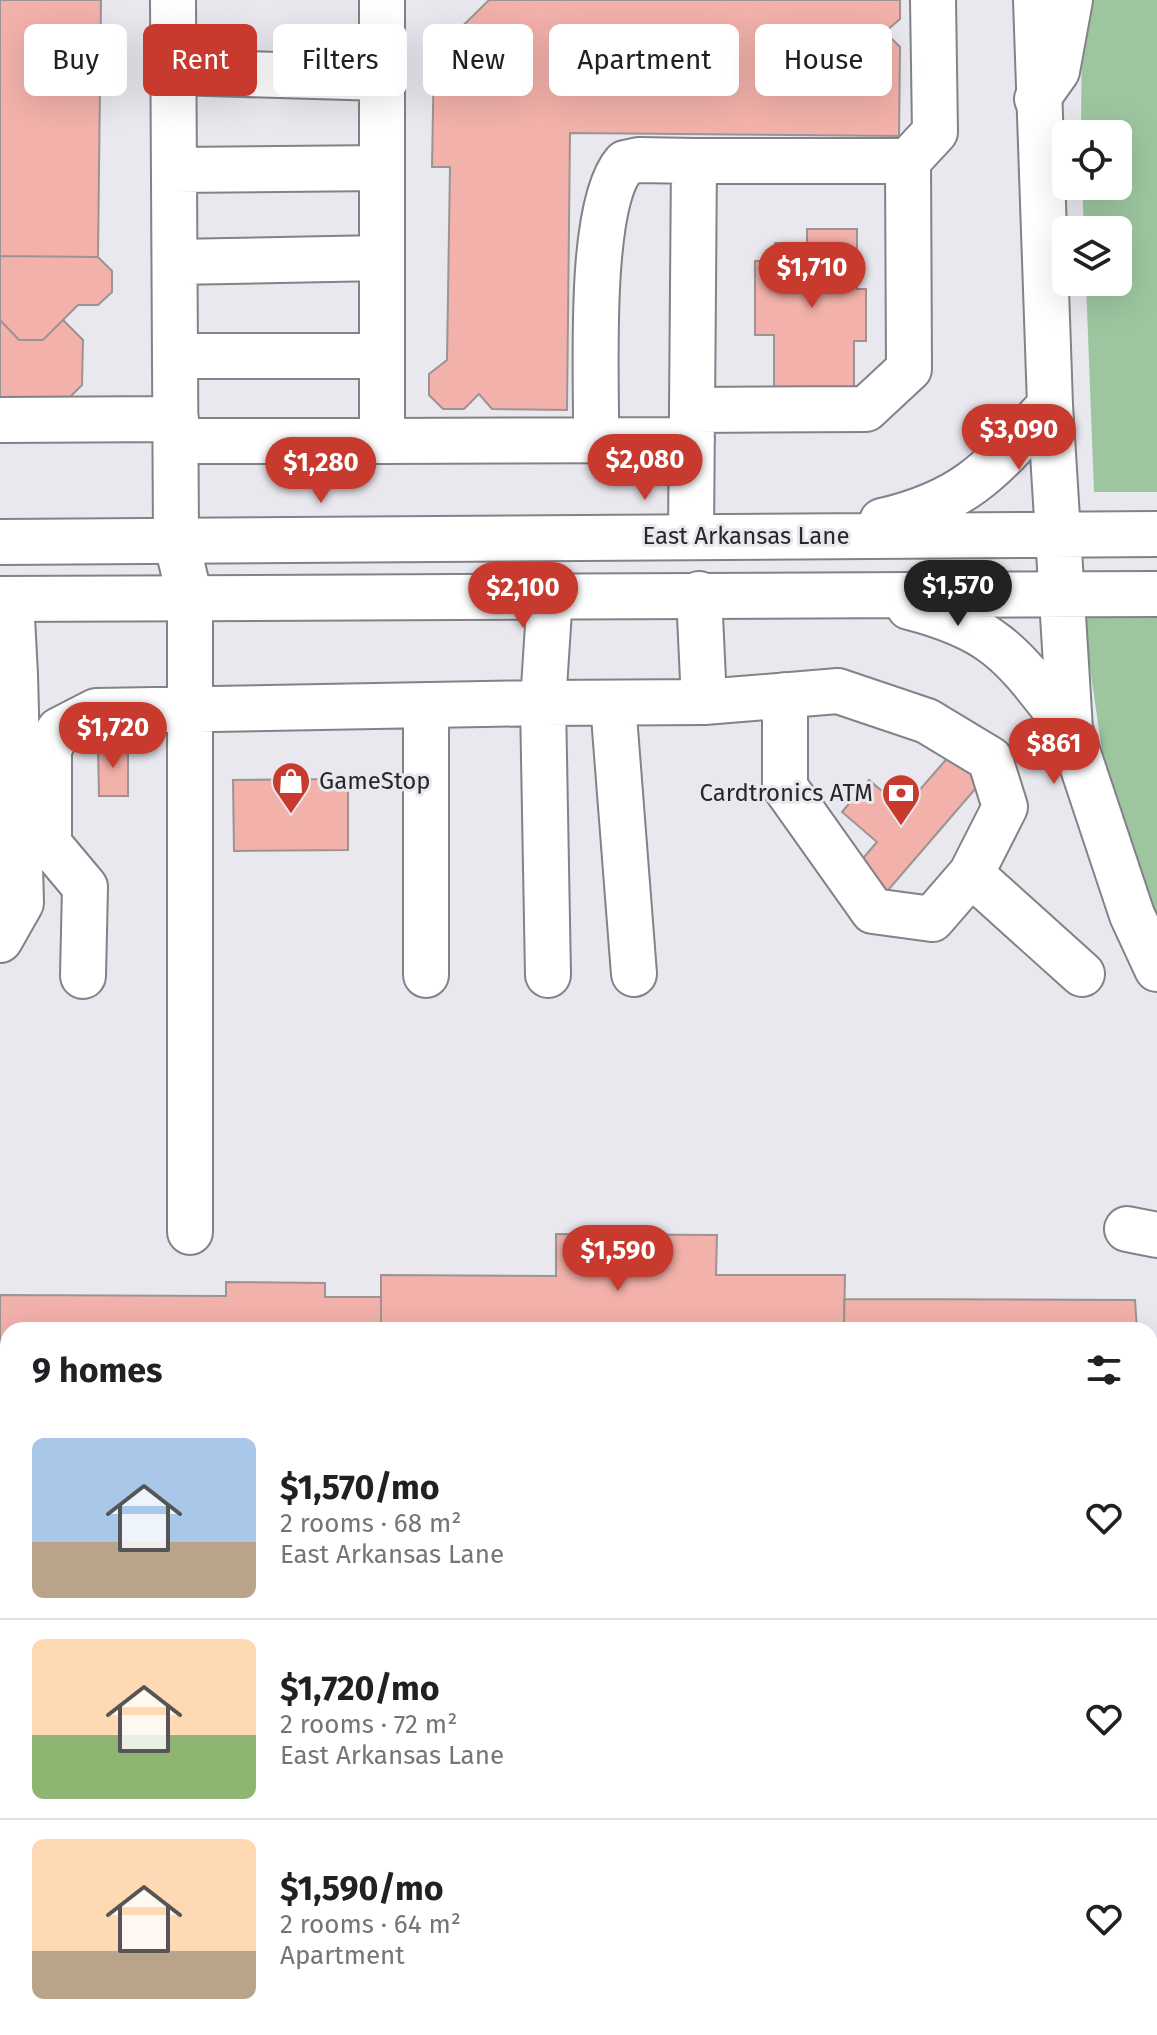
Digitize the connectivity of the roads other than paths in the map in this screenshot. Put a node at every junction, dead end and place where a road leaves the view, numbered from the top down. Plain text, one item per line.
1 (173, 0) edge
2 (382, 0) edge
3 (933, 0) edge
4 (1036, 0) edge
5 (1070, 0) edge
6 (173, 24) edge
7 (382, 24) edge
8 (174, 96) edge
9 (382, 96) edge
10 (1037, 99) junction
11 (694, 161) junction
12 (908, 161) junction
13 (382, 168) junction
14 (174, 170) junction
15 (382, 258) junction
16 (175, 262) junction
17 (176, 356) junction
18 (382, 356) junction
19 (1050, 405) junction
20 (0, 420) edge
21 (693, 425) junction
22 (176, 430) junction
23 (596, 440) junction
24 (382, 441) junction
25 (1157, 534) edge
26 (825, 535) junction
27 (1057, 535) junction
28 (691, 536) junction
29 (176, 540) junction
30 (0, 542) edge
31 (699, 594) junction
32 (856, 594) junction
33 (1060, 594) junction
34 (1157, 594) edge
35 (550, 595) junction
36 (190, 598) junction
37 (5, 599) edge
38 (7, 676) edge
39 (785, 695) junction
40 (704, 702) junction
41 (543, 703) junction
42 (613, 703) junction
43 (426, 705) junction
44 (190, 708) junction
45 (1070, 729) junction
46 (971, 874) junction
47 (0, 940) edge
48 (1157, 969) edge
49 (634, 974) dead end
50 (1082, 974) dead end
51 (426, 975) dead end
52 (548, 975) dead end
53 (83, 976) dead end
54 (190, 1232) dead end

1 - 6 main road
2 - 7 main road
3 - 12 main road
4 - 10 main road
5 - 10 main road
8 - 14 main road
9 - 13 main road
10 - 19 main road
11 - 12 main road
11 - 21 main road
11 - 23 main road
12 - 21 main road
13 - 14 main road
13 - 15 main road
14 - 16 main road
15 - 16 main road
15 - 18 main road
16 - 17 main road
17 - 18 main road
17 - 22 main road
18 - 24 main road
19 - 26 main road
19 - 27 main road
20 - 22 main road
21 - 23 main road
21 - 28 main road
22 - 24 main road
22 - 29 main road
23 - 24 main road
25 - 27 main road, East Arkansas Lane
26 - 27 main road, East Arkansas Lane
26 - 28 main road, East Arkansas Lane
27 - 33 main road
28 - 29 main road, East Arkansas Lane
29 - 30 main road, East Arkansas Lane
29 - 36 main road
31 - 32 main road
31 - 35 main road
31 - 40 main road
32 - 33 main road
32 - 45 main road
33 - 34 main road
33 - 45 main road
35 - 36 main road
35 - 41 main road
36 - 37 main road
36 - 44 main road
37 - 38 main road
38 - 47 main road
39 - 40 main road
39 - 46 main road
39 - 46 main road
40 - 42 main road
41 - 42 main road
41 - 43 main road
41 - 52 main road
42 - 49 main road
43 - 44 main road
43 - 51 main road
44 - 53 main road
44 - 54 main road
45 - 48 main road
46 - 50 main road

